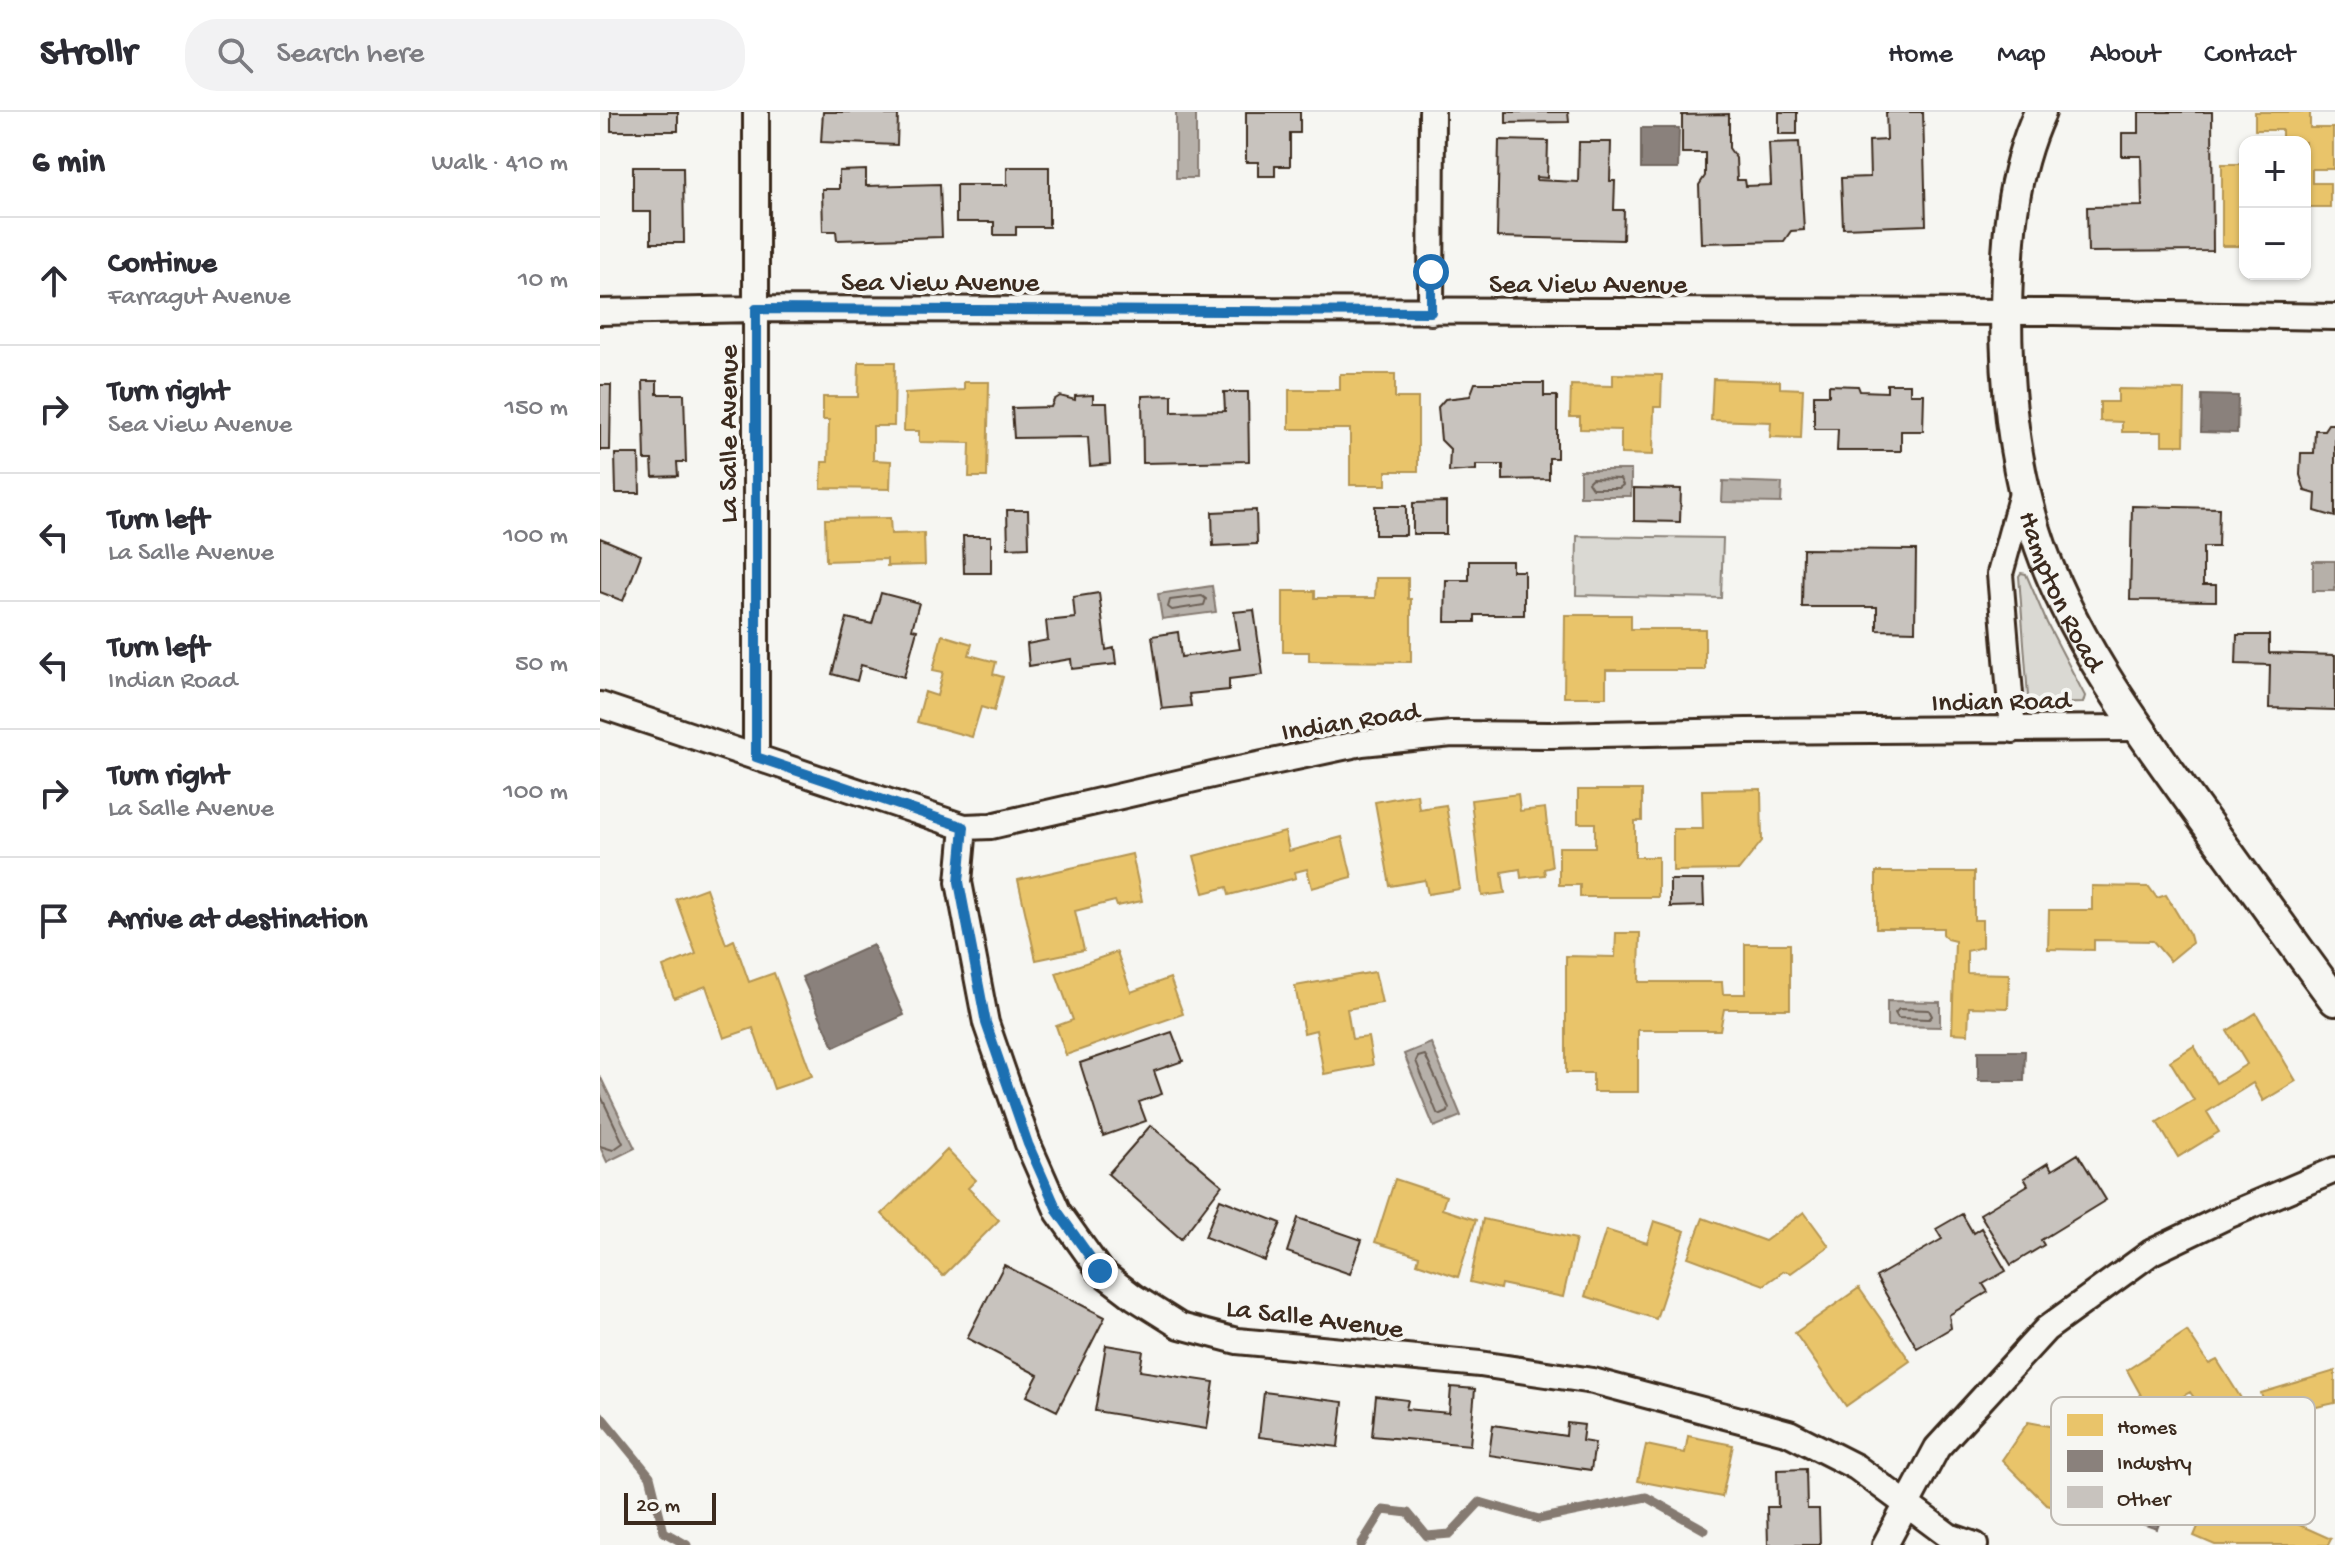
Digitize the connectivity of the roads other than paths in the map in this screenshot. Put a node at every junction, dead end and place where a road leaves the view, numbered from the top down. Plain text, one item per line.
1 (756, 112) edge
2 (1432, 112) edge
3 (2040, 112) edge
4 (756, 309) junction
5 (600, 312) edge
6 (1431, 312) junction
7 (2006, 312) junction
8 (2335, 317) edge
9 (2023, 490) junction
10 (600, 705) edge
11 (2137, 728) junction
12 (2013, 730) junction
13 (756, 757) junction
14 (964, 827) junction
15 (2335, 1000) edge
16 (2335, 1170) edge
17 (1907, 1506) junction
18 (1885, 1545) edge
19 (1975, 1545) edge

1 - 4 street, La Salle Avenue
2 - 6 street
3 - 7 street, Hampton Road
4 - 5 street, Sea View Avenue
4 - 6 street, Sea View Avenue
4 - 13 street, La Salle Avenue
6 - 7 street, Sea View Avenue
7 - 8 street, Sea View Avenue
7 - 9 street, Hampton Road
9 - 11 street, Hampton Road
9 - 12 street
10 - 13 street, Indian Road
11 - 12 street, Indian Road
11 - 15 street, Hampton Road
12 - 14 street, Indian Road
13 - 14 street, Indian Road
14 - 17 street, La Salle Avenue
16 - 17 street
17 - 18 street
17 - 19 street, La Salle Avenue

